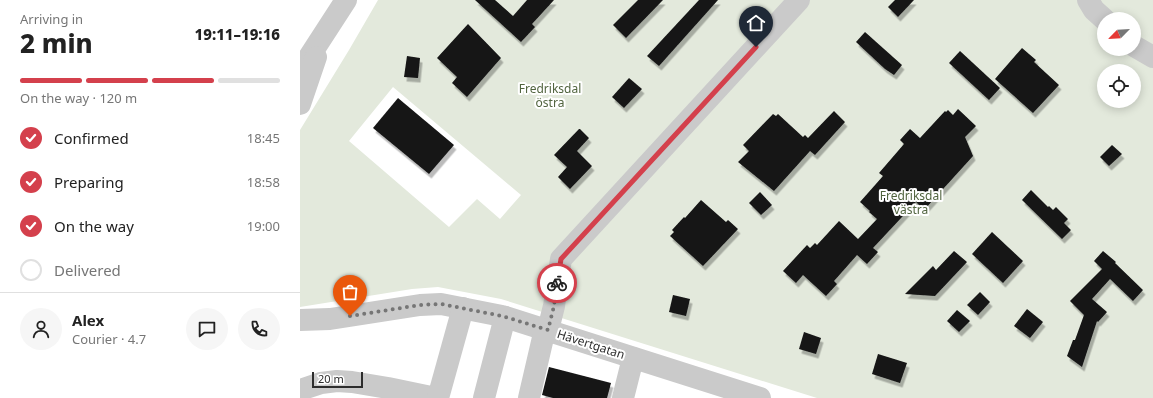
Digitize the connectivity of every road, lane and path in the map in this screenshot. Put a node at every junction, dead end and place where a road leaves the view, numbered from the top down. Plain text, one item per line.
1 (346, 0) edge
2 (799, 0) edge
3 (1088, 0) edge
4 (1097, 13) edge
5 (323, 37) junction
6 (1141, 50) edge
7 (1153, 57) edge
8 (300, 71) edge
9 (300, 104) edge
10 (463, 308) junction
11 (505, 317) junction
12 (330, 319) junction
13 (300, 320) edge
14 (300, 326) edge
15 (546, 330) junction
16 (634, 358) junction
17 (300, 390) edge
18 (437, 398) edge
19 (484, 398) edge
20 (529, 398) edge
21 (623, 398) edge
22 (760, 398) edge

1 - 5 street
2 - 15 street
3 - 4 street
5 - 8 street
5 - 9 street
6 - 7 street
10 - 11 street, Hävertgatan
10 - 12 street, Hävertgatan
10 - 18 street
11 - 15 street, Hävertgatan
11 - 19 street
12 - 13 street, Hävertgatan
12 - 14 street
15 - 16 street, Hävertgatan
15 - 20 street
16 - 21 street
16 - 22 street, Hävertgatan
17 - 18 street

